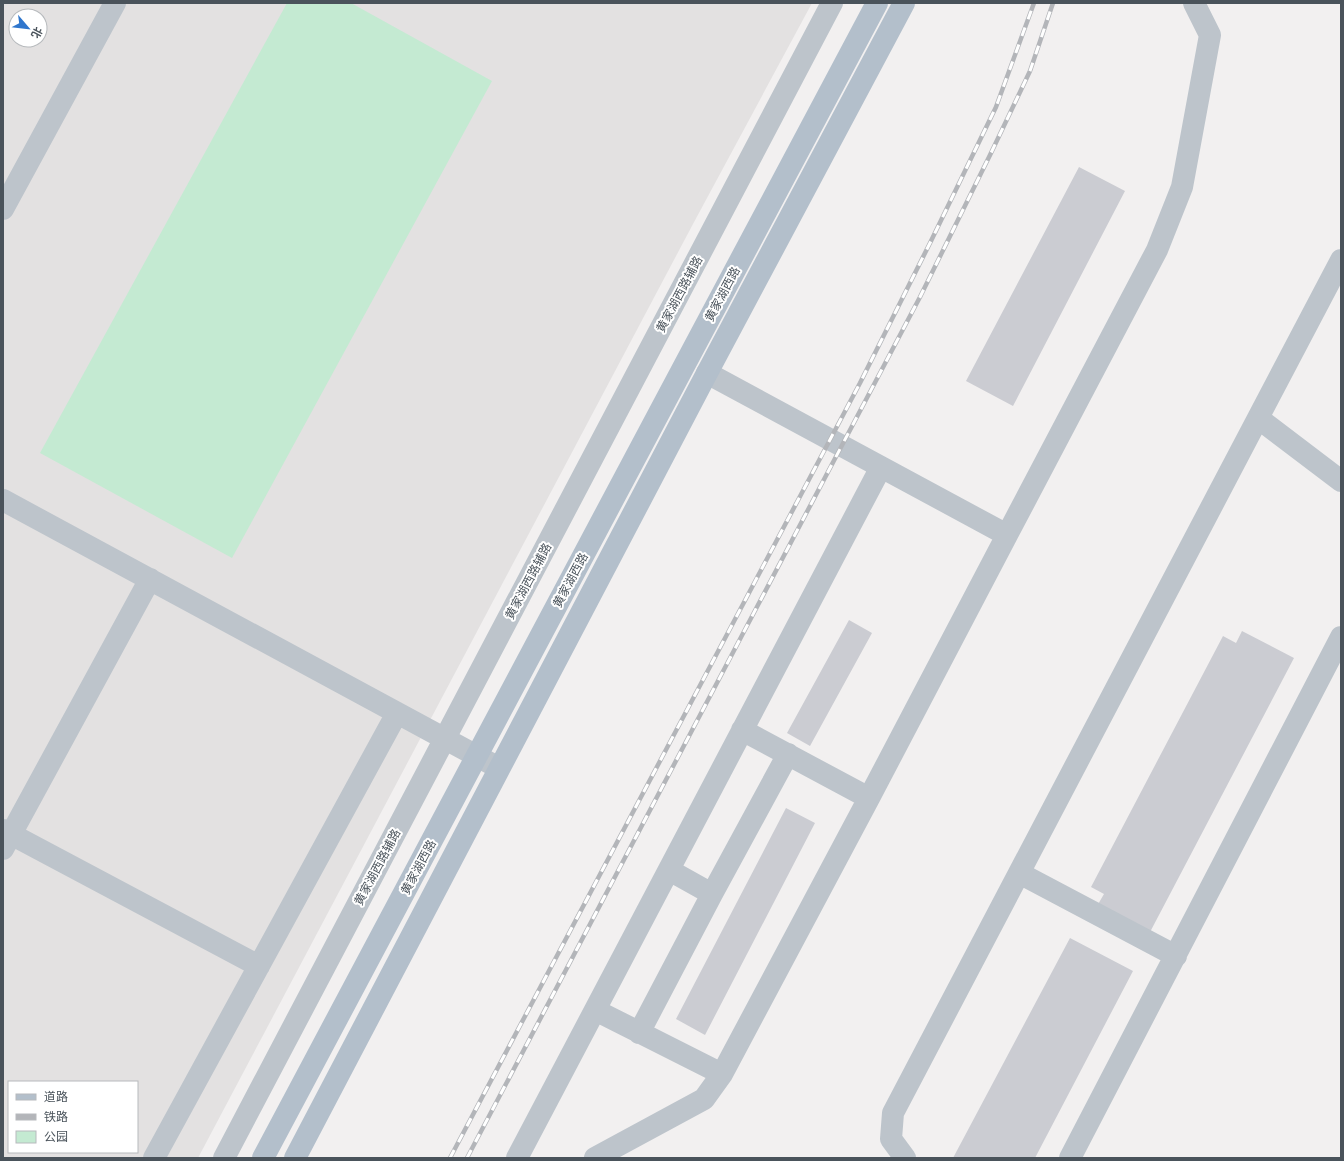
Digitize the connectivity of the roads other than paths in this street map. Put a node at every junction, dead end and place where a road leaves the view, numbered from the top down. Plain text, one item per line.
1 (115, 3) edge
2 (832, 3) edge
3 (877, 3) edge
4 (904, 3) edge
5 (1194, 3) edge
6 (3, 209) edge
7 (1341, 260) edge
8 (707, 372) junction
9 (1258, 418) junction
10 (881, 467) junction
11 (1341, 481) edge
12 (3, 500) edge
13 (1007, 535) junction
14 (150, 579) junction
15 (1341, 637) edge
16 (397, 713) junction
17 (742, 730) junction
18 (445, 739) junction
19 (788, 754) junction
20 (477, 756) junction
21 (500, 768) junction
22 (869, 798) junction
23 (6, 838) edge
24 (669, 870) junction
25 (1019, 873) junction
26 (712, 894) junction
27 (1176, 956) junction
28 (259, 966) junction
29 (595, 1010) junction
30 (639, 1033) junction
31 (722, 1074) junction
32 (154, 1158) edge
33 (224, 1158) edge
34 (263, 1158) edge
35 (295, 1158) edge
36 (517, 1158) edge
37 (595, 1158) edge
38 (905, 1158) edge
39 (1070, 1158) edge

1 - 6 street
2 - 18 street, 黄家湖西路辅路
3 - 20 main road, 黄家湖西路
4 - 8 main road, 黄家湖西路
5 - 13 street
7 - 9 street
8 - 10 street
8 - 21 main road, 黄家湖西路
9 - 11 street
9 - 25 street
10 - 13 street
10 - 17 street
12 - 14 street
13 - 22 street
14 - 16 street
14 - 23 street
15 - 27 street
16 - 18 street
16 - 28 street
17 - 19 street
17 - 24 street
18 - 20 street
18 - 33 street, 黄家湖西路辅路
19 - 22 street
19 - 26 street
20 - 21 street
20 - 34 main road, 黄家湖西路
21 - 35 main road, 黄家湖西路
22 - 31 street
23 - 28 street
24 - 26 street
24 - 29 street
25 - 27 street
25 - 38 street
26 - 30 street
27 - 39 street
28 - 32 street
29 - 30 street
29 - 36 street
30 - 31 street
31 - 37 street

